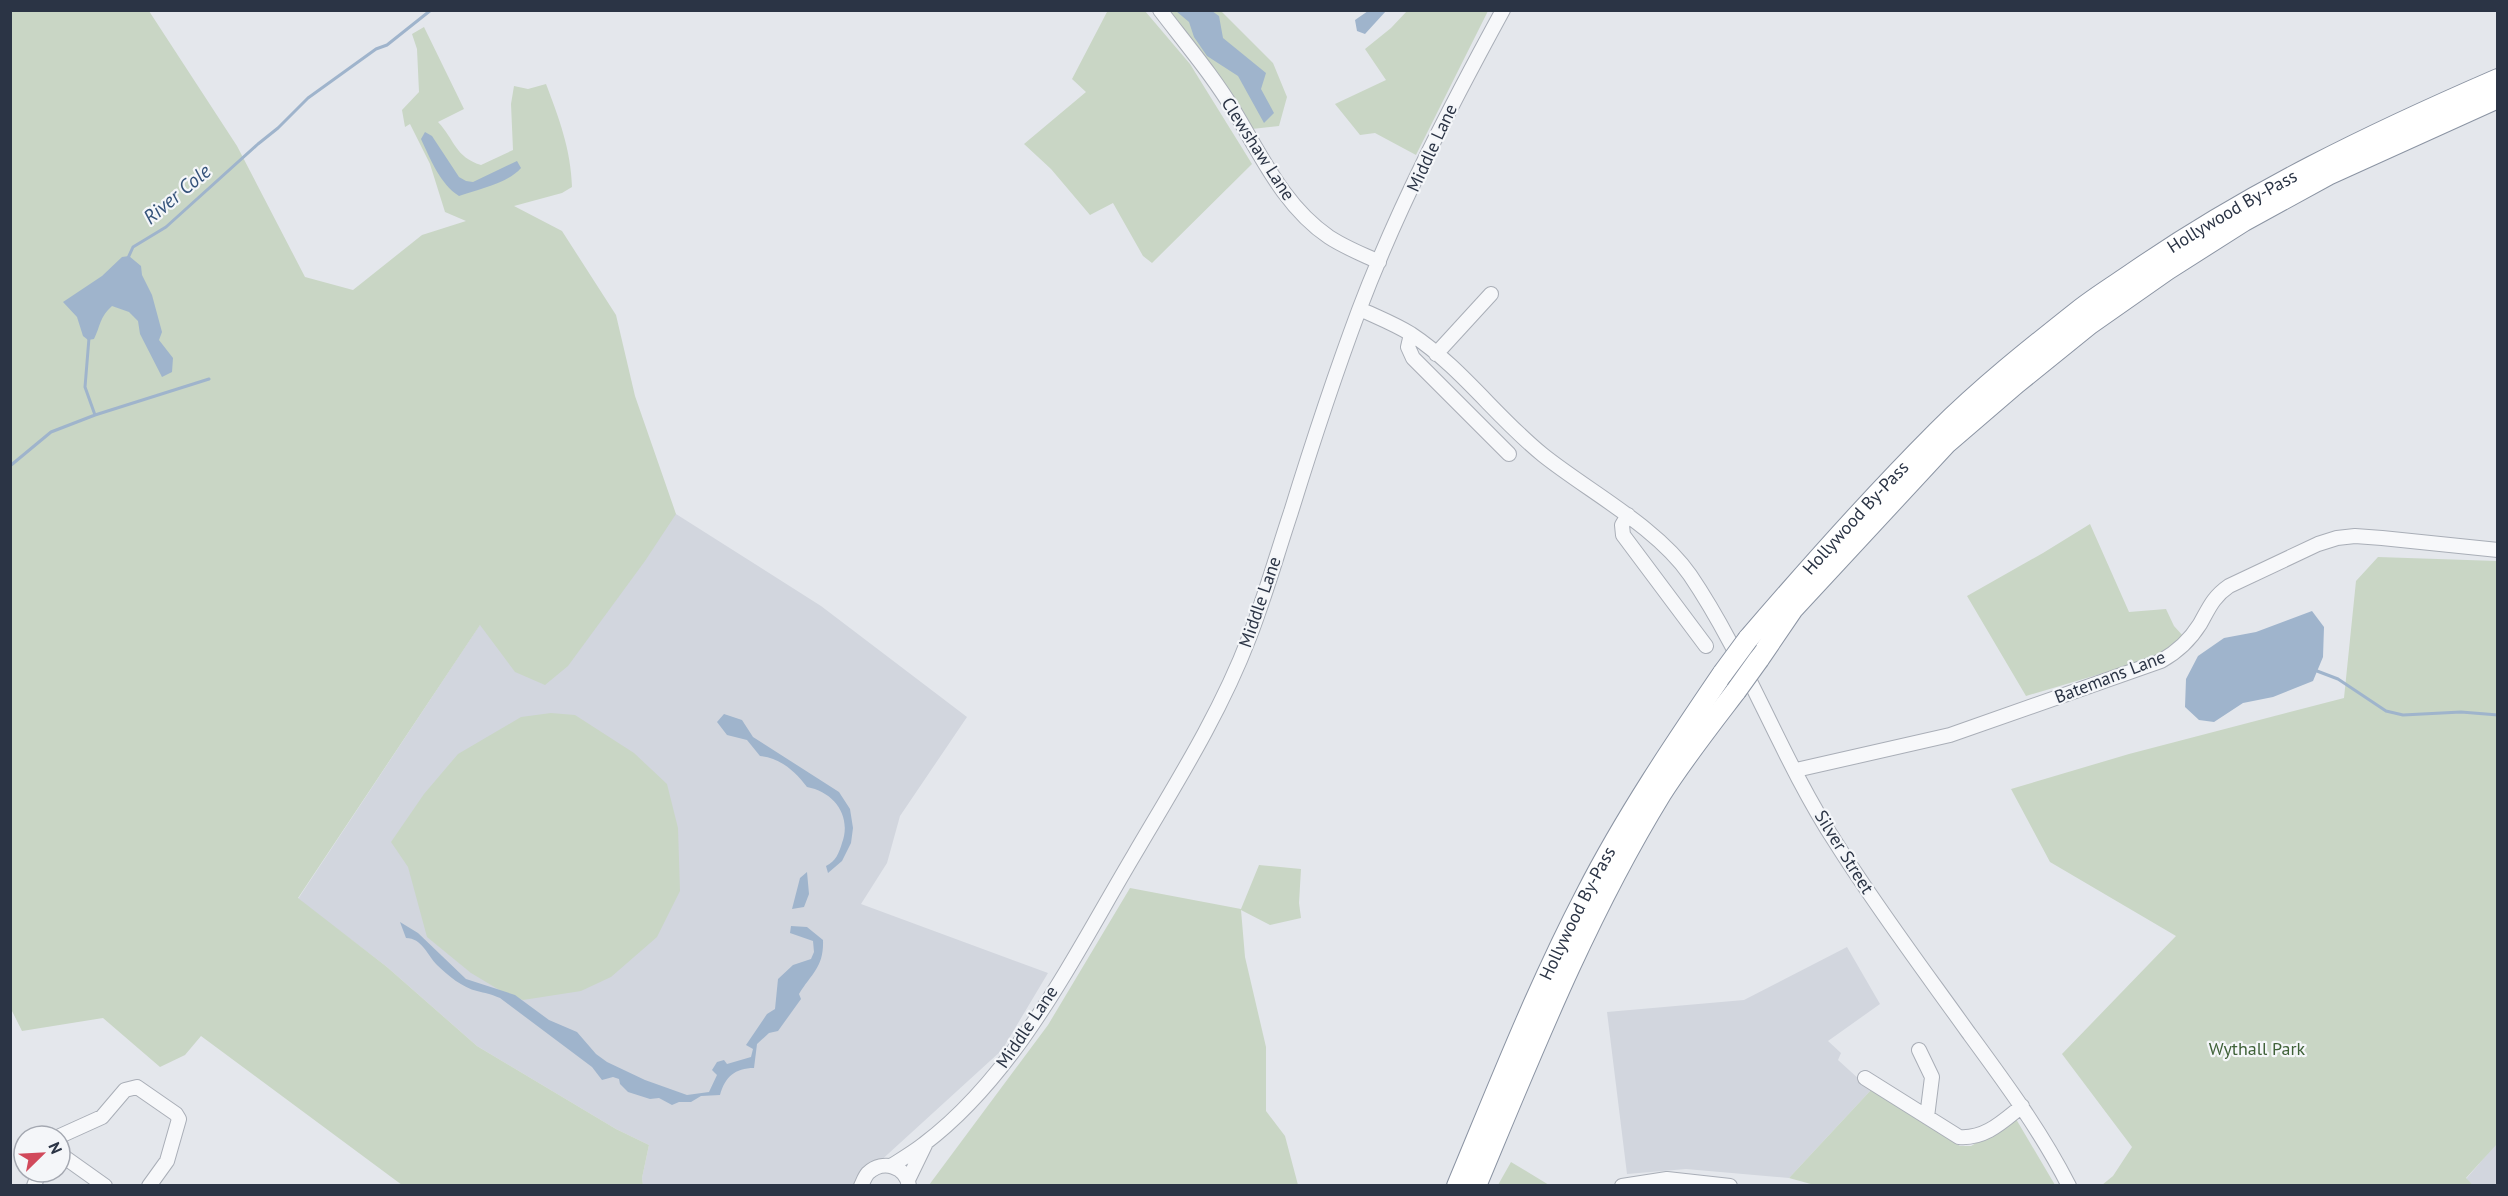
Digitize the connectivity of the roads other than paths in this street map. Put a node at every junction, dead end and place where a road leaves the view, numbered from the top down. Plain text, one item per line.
1 (1160, 10) edge
2 (1503, 10) edge
3 (2498, 79) edge
4 (2498, 98) edge
5 (1379, 262) junction
6 (1491, 294) dead end
7 (1360, 309) junction
8 (1411, 334) junction
9 (1436, 354) junction
10 (1509, 454) dead end
11 (1628, 515) junction
12 (2498, 550) edge
13 (1706, 645) dead end
14 (1796, 770) junction
15 (1918, 1050) dead end
16 (1865, 1078) dead end
17 (2022, 1107) junction
18 (1927, 1117) junction
19 (72, 1131) edge
20 (926, 1143) junction
21 (72, 1162) edge
22 (891, 1166) junction
23 (909, 1183) edge
24 (105, 1185) edge
25 (148, 1185) edge
26 (861, 1185) edge
27 (1456, 1185) edge
28 (1476, 1185) edge
29 (1622, 1185) edge
30 (1730, 1185) edge
31 (2069, 1185) edge

1 - 5 street, Clewshaw Lane
2 - 5 street, Middle Lane
3 - 27 highway, Hollywood By-Pass, bridge
4 - 28 highway, Hollywood By-Pass, bridge
5 - 7 street, Middle Lane
6 - 9 street
7 - 8 street, Silver Street
7 - 20 street, Middle Lane
8 - 9 street, Silver Street
8 - 10 street
9 - 11 street, Silver Street
11 - 13 street
11 - 14 street, Silver Street
12 - 14 street, Batemans Lane
14 - 17 street, Silver Street
15 - 18 street
16 - 18 street
17 - 18 street
17 - 31 street, Silver Street
19 - 25 street
20 - 22 street, Middle Lane
20 - 23 street, Middle Lane
21 - 24 street
22 - 23 street, Middle Lane
22 - 26 street, Middle Lane
29 - 30 street

